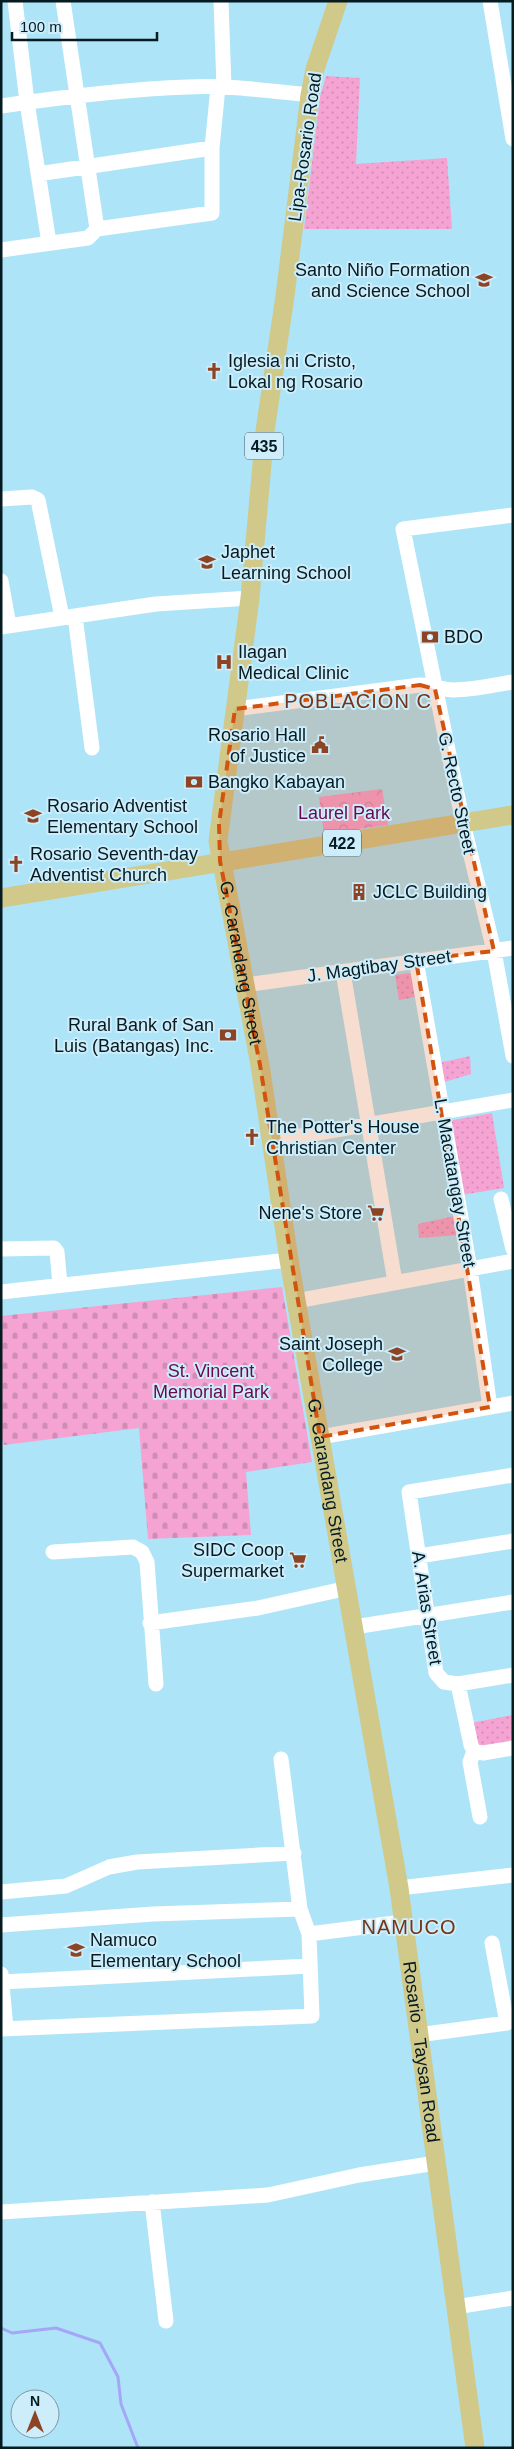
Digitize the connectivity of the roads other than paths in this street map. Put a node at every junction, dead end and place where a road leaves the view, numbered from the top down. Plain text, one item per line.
1 (15, 1) edge
2 (63, 1) edge
3 (221, 1) edge
4 (338, 1) edge
5 (490, 1) edge
6 (221, 87) junction
7 (310, 95) junction
8 (77, 96) junction
9 (27, 102) junction
10 (1, 106) edge
11 (513, 138) edge
12 (212, 148) junction
13 (87, 166) junction
14 (38, 174) junction
15 (97, 229) junction
16 (49, 244) junction
17 (1, 250) edge
18 (285, 296) joint
19 (1, 499) edge
20 (513, 515) edge
21 (1, 581) edge
22 (250, 598) junction
23 (68, 617) junction
24 (5, 626) edge
25 (513, 682) edge
26 (435, 689) junction
27 (235, 709) junction
28 (92, 748) dead end
29 (513, 815) edge
30 (463, 823) junction
31 (220, 861) junction
32 (2, 898) edge
33 (513, 948) edge
34 (494, 950) junction
35 (416, 960) junction
36 (343, 972) junction
37 (245, 985) junction
38 (513, 1056) edge
39 (513, 1100) edge
40 (442, 1113) junction
41 (368, 1126) junction
42 (271, 1141) junction
43 (501, 1199) dead end
44 (1, 1249) edge
45 (513, 1249) edge
46 (289, 1260) junction
47 (513, 1261) edge
48 (470, 1269) junction
49 (394, 1282) junction
50 (60, 1285) junction
51 (1, 1292) edge
52 (296, 1300) junction
53 (513, 1403) edge
54 (490, 1407) junction
55 (320, 1437) junction
56 (513, 1475) edge
57 (513, 1541) edge
58 (53, 1552) dead end
59 (419, 1556) junction
60 (348, 1588) junction
61 (513, 1602) edge
62 (427, 1615) junction
63 (150, 1623) junction
64 (354, 1627) junction
65 (513, 1676) edge
66 (156, 1684) dead end
67 (458, 1684) junction
68 (513, 1748) edge
69 (474, 1751) junction
70 (282, 1759) dead end
71 (480, 1817) dead end
72 (294, 1853) junction
73 (513, 1875) edge
74 (399, 1888) junction
75 (1, 1892) edge
76 (300, 1909) junction
77 (403, 1922) junction
78 (1, 1925) edge
79 (309, 1934) junction
80 (492, 1943) dead end
81 (309, 1966) junction
82 (1, 1972) edge
83 (2, 1982) edge
84 (4, 2029) edge
85 (418, 2035) junction
86 (436, 2163) junction
87 (152, 2202) junction
88 (1, 2212) edge
89 (513, 2298) edge
90 (455, 2307) junction
91 (166, 2321) dead end
92 (475, 2448) edge

1 - 9 street
2 - 8 street
3 - 6 street
4 - 7 main road, Lipa-Rosario Road / 435
5 - 11 street
6 - 7 street
6 - 8 street
6 - 12 street
7 - 18 main road, Lipa-Rosario Road / 435
8 - 9 street
8 - 13 street
9 - 10 street
9 - 14 street
12 - 13 street
12 - 15 street
13 - 14 street
13 - 15 street
14 - 16 street
15 - 16 street
16 - 17 street
18 - 22 main road, G. Carandang Street / 435
19 - 23 street
20 - 26 street, G. Recto Street
21 - 24 street
22 - 23 street
22 - 27 main road, G. Carandang Street / 435
23 - 24 street
23 - 28 street
25 - 26 street
26 - 27 street
26 - 30 street, G. Recto Street
27 - 31 main road, G. Carandang Street / 435
29 - 30 main road, 422
30 - 31 main road, 422
30 - 34 street, G. Recto Street
31 - 32 main road
31 - 37 main road, G. Carandang Street
33 - 34 street, J. Magtibay Street
34 - 35 street, J. Magtibay Street
34 - 38 street, G. Recto Street
35 - 36 street, J. Magtibay Street
35 - 40 street, L. Macatangay Street
36 - 37 street, J. Magtibay Street
36 - 41 street
37 - 42 main road, G. Carandang Street
39 - 40 street
40 - 41 street
40 - 48 street, L. Macatangay Street
41 - 42 street
41 - 49 street
42 - 46 main road, G. Carandang Street
43 - 45 street
44 - 50 street
46 - 50 street
46 - 52 main road, G. Carandang Street
47 - 48 street
48 - 49 street
48 - 54 street, L. Macatangay Street
49 - 52 street
50 - 51 street
52 - 55 main road, G. Carandang Street
53 - 54 street
54 - 55 street
55 - 60 main road, G. Carandang Street
56 - 59 street, A. Arias Street
57 - 59 street
58 - 63 street
59 - 62 street, A. Arias Street
60 - 63 street
60 - 64 main road, G. Carandang Street
61 - 62 street
62 - 64 street
62 - 67 street, A. Arias Street
63 - 66 street
64 - 74 main road, Rosario - Taysan Road
65 - 67 street, A. Arias Street
67 - 69 street
68 - 69 street
69 - 71 street
70 - 72 street
72 - 75 street
72 - 76 street
73 - 74 street
74 - 77 main road, Rosario - Taysan Road
76 - 78 street
76 - 79 street
77 - 79 street
77 - 85 main road, Rosario - Taysan Road
79 - 81 street
80 - 85 street
81 - 83 street
81 - 84 street
82 - 83 street
83 - 84 street
85 - 86 main road, Rosario - Taysan Road
86 - 87 street
86 - 90 main road, Rosario - Taysan Road
87 - 88 street
87 - 91 street
89 - 90 street
90 - 92 main road, Rosario - Taysan Road

